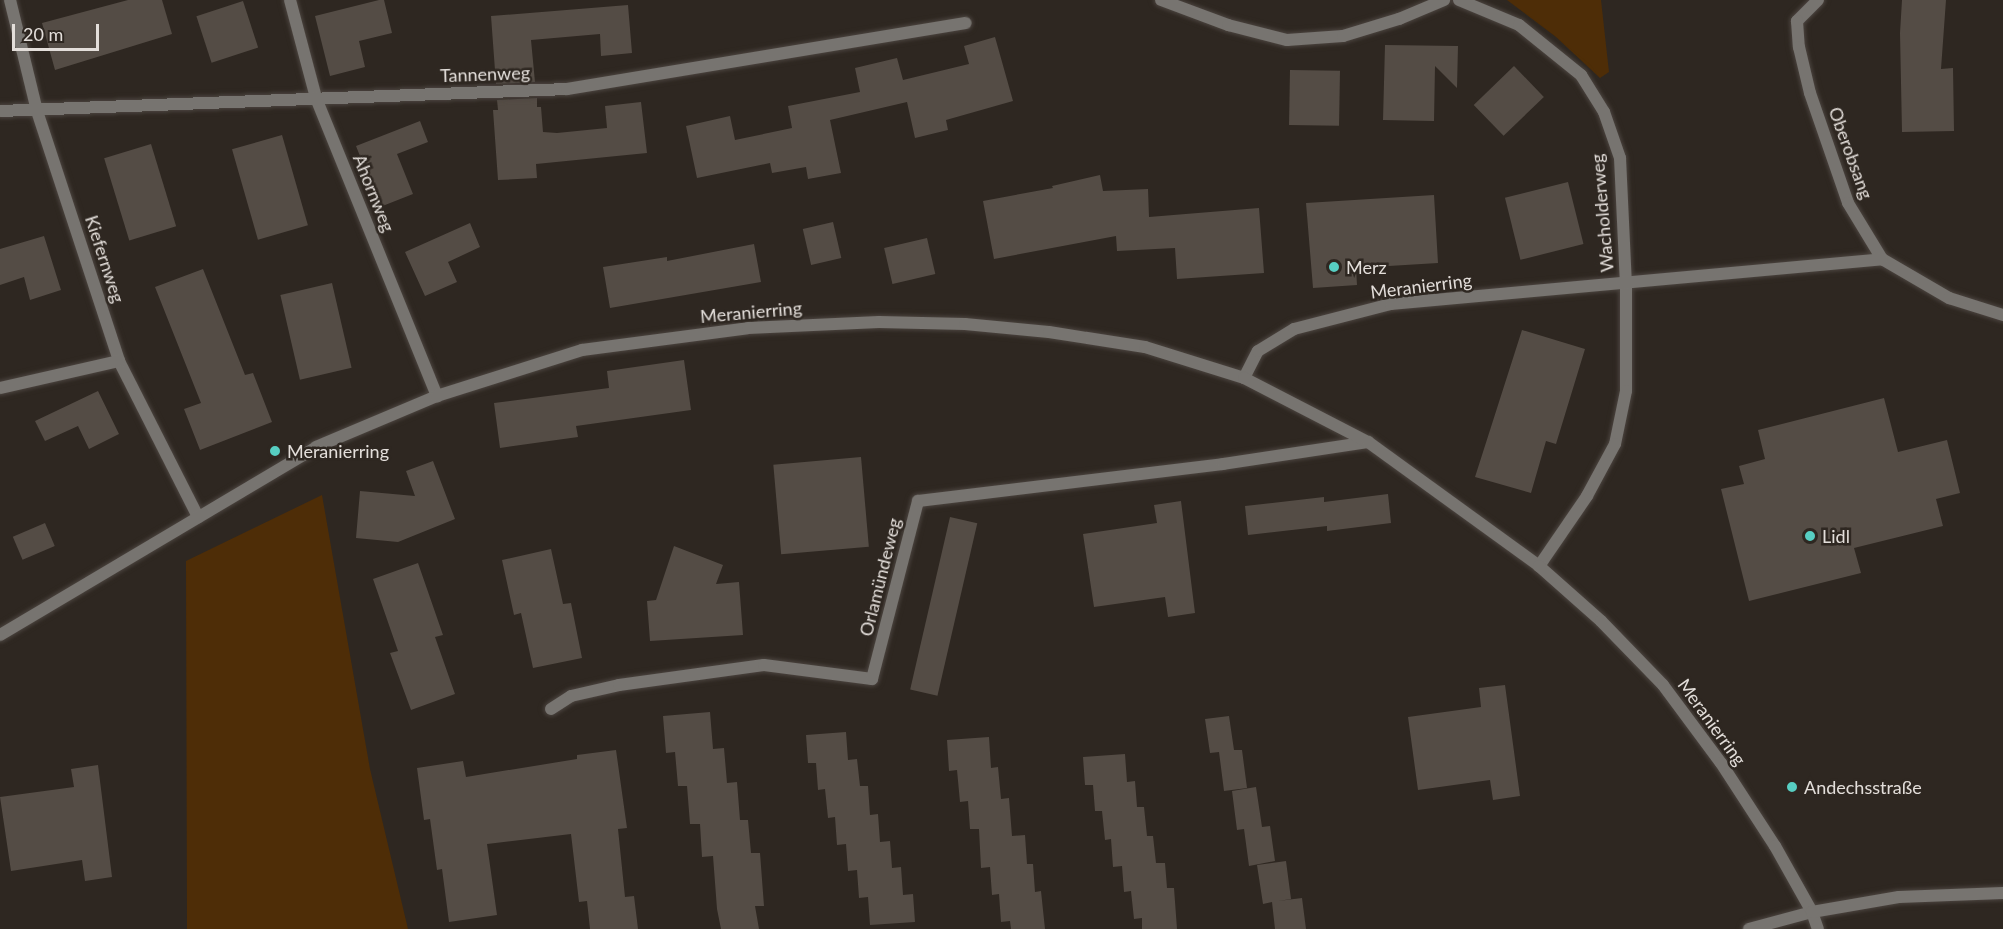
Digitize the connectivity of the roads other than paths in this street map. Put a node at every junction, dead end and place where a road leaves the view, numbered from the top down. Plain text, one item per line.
1 (10, 0) edge
2 (290, 0) edge
3 (1161, 0) edge
4 (1444, 0) edge
5 (1459, 0) edge
6 (1818, 0) edge
7 (966, 23) dead end
8 (316, 98) junction
9 (0, 111) edge
10 (37, 111) junction
11 (1881, 259) junction
12 (1626, 284) junction
13 (2003, 315) edge
14 (119, 361) junction
15 (1244, 378) junction
16 (0, 388) edge
17 (437, 396) junction
18 (1368, 442) junction
19 (198, 517) junction
20 (1539, 566) junction
21 (0, 635) edge
22 (551, 709) dead end
23 (2003, 893) edge
24 (1812, 912) junction
25 (1749, 929) edge
26 (1818, 929) edge

1 - 10 street, Kiefernweg
2 - 8 street, Ahornweg
3 - 4 street
5 - 12 street, Wacholderweg
6 - 11 street, Oberobsang
7 - 8 street, Tannenweg
8 - 10 street, Tannenweg
8 - 17 street, Ahornweg
9 - 10 street, Tannenweg
10 - 14 street, Kiefernweg
11 - 12 street, Meranierring
11 - 13 street, Oberobsang
12 - 15 street, Meranierring
12 - 20 street
14 - 16 street
14 - 19 street, Kiefernweg
15 - 17 street, Meranierring
15 - 18 street, Meranierring
17 - 19 street, Meranierring
18 - 20 street, Meranierring
18 - 22 street, Orlamündeweg
19 - 21 street, Meranierring
20 - 24 street, Meranierring
23 - 24 street
24 - 25 street
24 - 26 street, Meranierring

